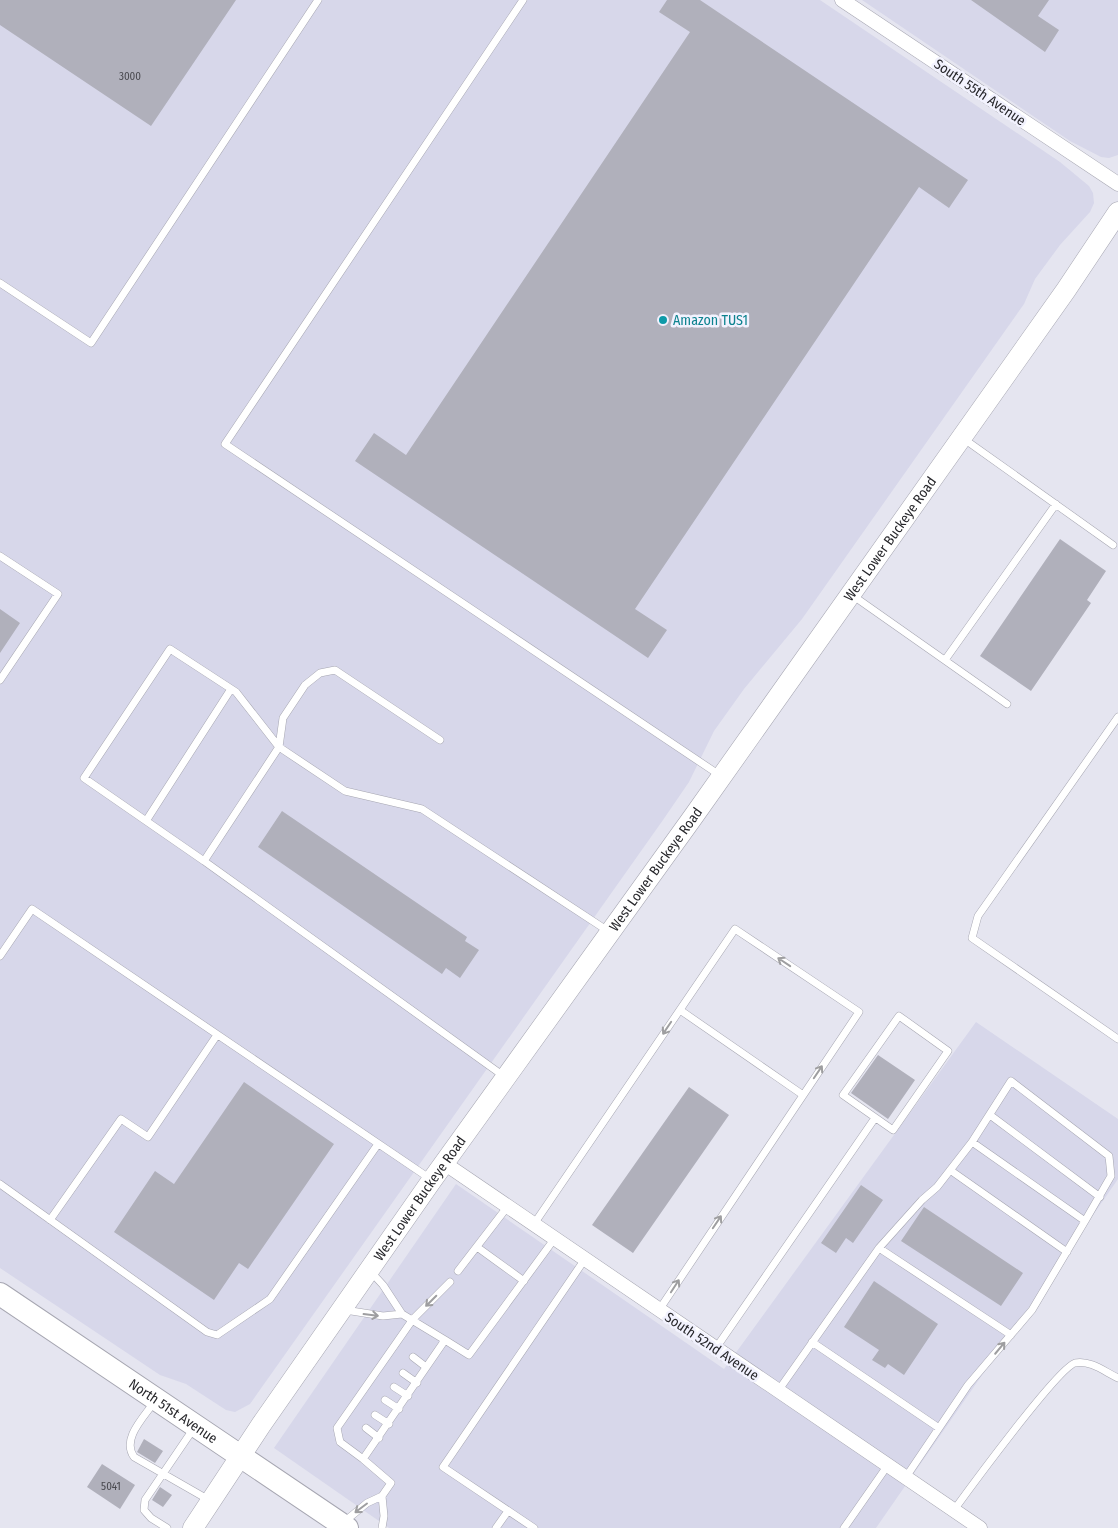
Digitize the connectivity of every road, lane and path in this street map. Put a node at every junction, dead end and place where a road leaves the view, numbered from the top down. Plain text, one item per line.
1 (318, 0) edge
2 (523, 0) edge
3 (842, 0) edge
4 (1118, 184) edge
5 (1118, 212) edge
6 (0, 283) edge
7 (962, 437) junction
8 (1056, 504) junction
9 (1113, 545) dead end
10 (0, 556) edge
11 (851, 594) junction
12 (944, 660) junction
13 (0, 680) edge
14 (231, 689) junction
15 (1007, 704) dead end
16 (1118, 717) edge
17 (440, 740) dead end
18 (279, 747) junction
19 (722, 776) junction
20 (146, 821) junction
21 (204, 861) junction
22 (610, 932) junction
23 (0, 956) edge
24 (680, 1010) junction
25 (217, 1035) junction
26 (1118, 1040) edge
27 (506, 1077) junction
28 (803, 1095) junction
29 (990, 1114) junction
30 (875, 1118) junction
31 (972, 1142) junction
32 (378, 1144) junction
33 (444, 1163) junction
34 (950, 1170) junction
35 (432, 1180) junction
36 (0, 1184) edge
37 (1100, 1197) junction
38 (508, 1206) junction
39 (50, 1220) junction
40 (1085, 1221) junction
41 (534, 1224) junction
42 (555, 1238) junction
43 (477, 1247) junction
44 (879, 1248) junction
45 (1067, 1252) junction
46 (585, 1259) junction
47 (369, 1270) junction
48 (458, 1271) dead end
49 (524, 1281) junction
50 (450, 1282) dead end
51 (0, 1294) edge
52 (342, 1309) junction
53 (659, 1310) junction
54 (402, 1314) junction
55 (412, 1319) junction
56 (1011, 1335) junction
57 (445, 1340) junction
58 (812, 1342) junction
59 (394, 1345) junction
60 (716, 1348) junction
61 (401, 1349) dead end
62 (413, 1357) dead end
63 (426, 1367) junction
64 (403, 1373) dead end
65 (1118, 1378) edge
66 (417, 1383) junction
67 (394, 1386) dead end
68 (365, 1387) junction
69 (778, 1391) junction
70 (373, 1392) dead end
71 (408, 1396) junction
72 (156, 1399) junction
73 (385, 1400) dead end
74 (355, 1402) junction
75 (362, 1406) dead end
76 (399, 1409) junction
77 (346, 1415) junction
78 (375, 1415) dead end
79 (354, 1420) dead end
80 (389, 1424) junction
81 (196, 1426) junction
82 (366, 1428) dead end
83 (939, 1428) junction
84 (379, 1438) junction
85 (240, 1455) junction
86 (363, 1459) junction
87 (888, 1465) junction
88 (162, 1473) junction
89 (906, 1477) junction
90 (382, 1496) junction
91 (210, 1500) junction
92 (954, 1510) junction
93 (508, 1511) junction
94 (345, 1526) edge
95 (167, 1528) edge
96 (193, 1528) edge
97 (382, 1528) edge
98 (496, 1528) edge
99 (534, 1528) edge
100 (844, 1528) edge
101 (980, 1528) edge

1 - 6 lane
2 - 19 lane
3 - 4 street, South 55th Avenue
5 - 7 main road, West Lower Buckeye Road
7 - 8 lane
7 - 11 main road, West Lower Buckeye Road
8 - 9 lane
8 - 12 lane
10 - 13 lane
11 - 12 lane
11 - 19 main road, West Lower Buckeye Road
12 - 15 lane
14 - 18 lane
14 - 20 lane
14 - 20 lane
16 - 26 lane
17 - 18 lane
18 - 21 lane
18 - 22 lane
19 - 22 main road, West Lower Buckeye Road
20 - 21 lane
21 - 27 lane
22 - 27 main road, West Lower Buckeye Road
23 - 25 lane
24 - 28 lane
28 -> 24 lane
24 -> 41 lane
25 - 32 lane
25 - 39 lane
27 - 33 main road, West Lower Buckeye Road
53 -> 28 lane
29 - 31 lane
29 - 37 lane
29 - 37 lane
30 - 30 lane
30 - 60 lane
31 - 34 lane
31 - 40 lane
32 - 35 lane
32 - 39 lane
33 - 35 main road, West Lower Buckeye Road
33 - 38 street, South 52nd Avenue
34 - 44 lane
34 - 45 lane
35 - 47 main road, West Lower Buckeye Road
36 - 39 lane
37 - 40 lane
38 - 41 street, South 52nd Avenue
38 - 43 lane
40 - 45 lane
41 - 42 street, South 52nd Avenue
42 - 46 street, South 52nd Avenue
42 - 49 lane
43 - 48 lane
43 - 49 lane
44 - 56 lane
44 - 58 lane
45 - 56 lane
46 - 53 street, South 52nd Avenue
46 - 93 lane
47 - 52 main road, West Lower Buckeye Road
47 - 54 lane
49 - 57 lane
50 -> 55 lane
51 - 72 main road, North 51st Avenue
52 -> 54 lane
52 - 85 main road, West Lower Buckeye Road
53 - 60 street, South 52nd Avenue
54 - 55 lane
55 - 57 lane
55 - 59 lane
83 -> 56 lane
57 - 63 lane
58 - 69 lane
58 - 83 lane
59 - 61 lane
59 - 68 lane
60 - 69 street, South 52nd Avenue
62 - 63 lane
63 - 66 lane
64 - 66 lane
65 - 92 lane
66 - 71 lane
67 - 71 lane
68 - 70 lane
68 - 74 lane
69 - 87 street, South 52nd Avenue
71 - 76 lane
72 - 81 main road, North 51st Avenue
72 - 88 lane
73 - 76 lane
74 - 75 lane
74 - 77 lane
76 - 80 lane
77 - 79 lane
77 - 86 lane
78 - 80 lane
80 - 84 lane
81 - 85 main road, North 51st Avenue
81 - 88 lane
82 - 84 lane
83 - 89 lane
84 - 86 lane
85 - 91 main road, West Lower Buckeye Road
85 - 94 main road, North 51st Avenue
86 - 90 lane
87 - 89 street, South 52nd Avenue
87 - 100 lane
88 - 91 lane
88 - 95 lane
89 - 92 street, South 52nd Avenue
90 -> 94 lane
90 - 97 lane
91 - 96 main road, West Lower Buckeye Road
92 - 101 street, South 52nd Avenue
93 - 98 lane
93 - 99 lane

